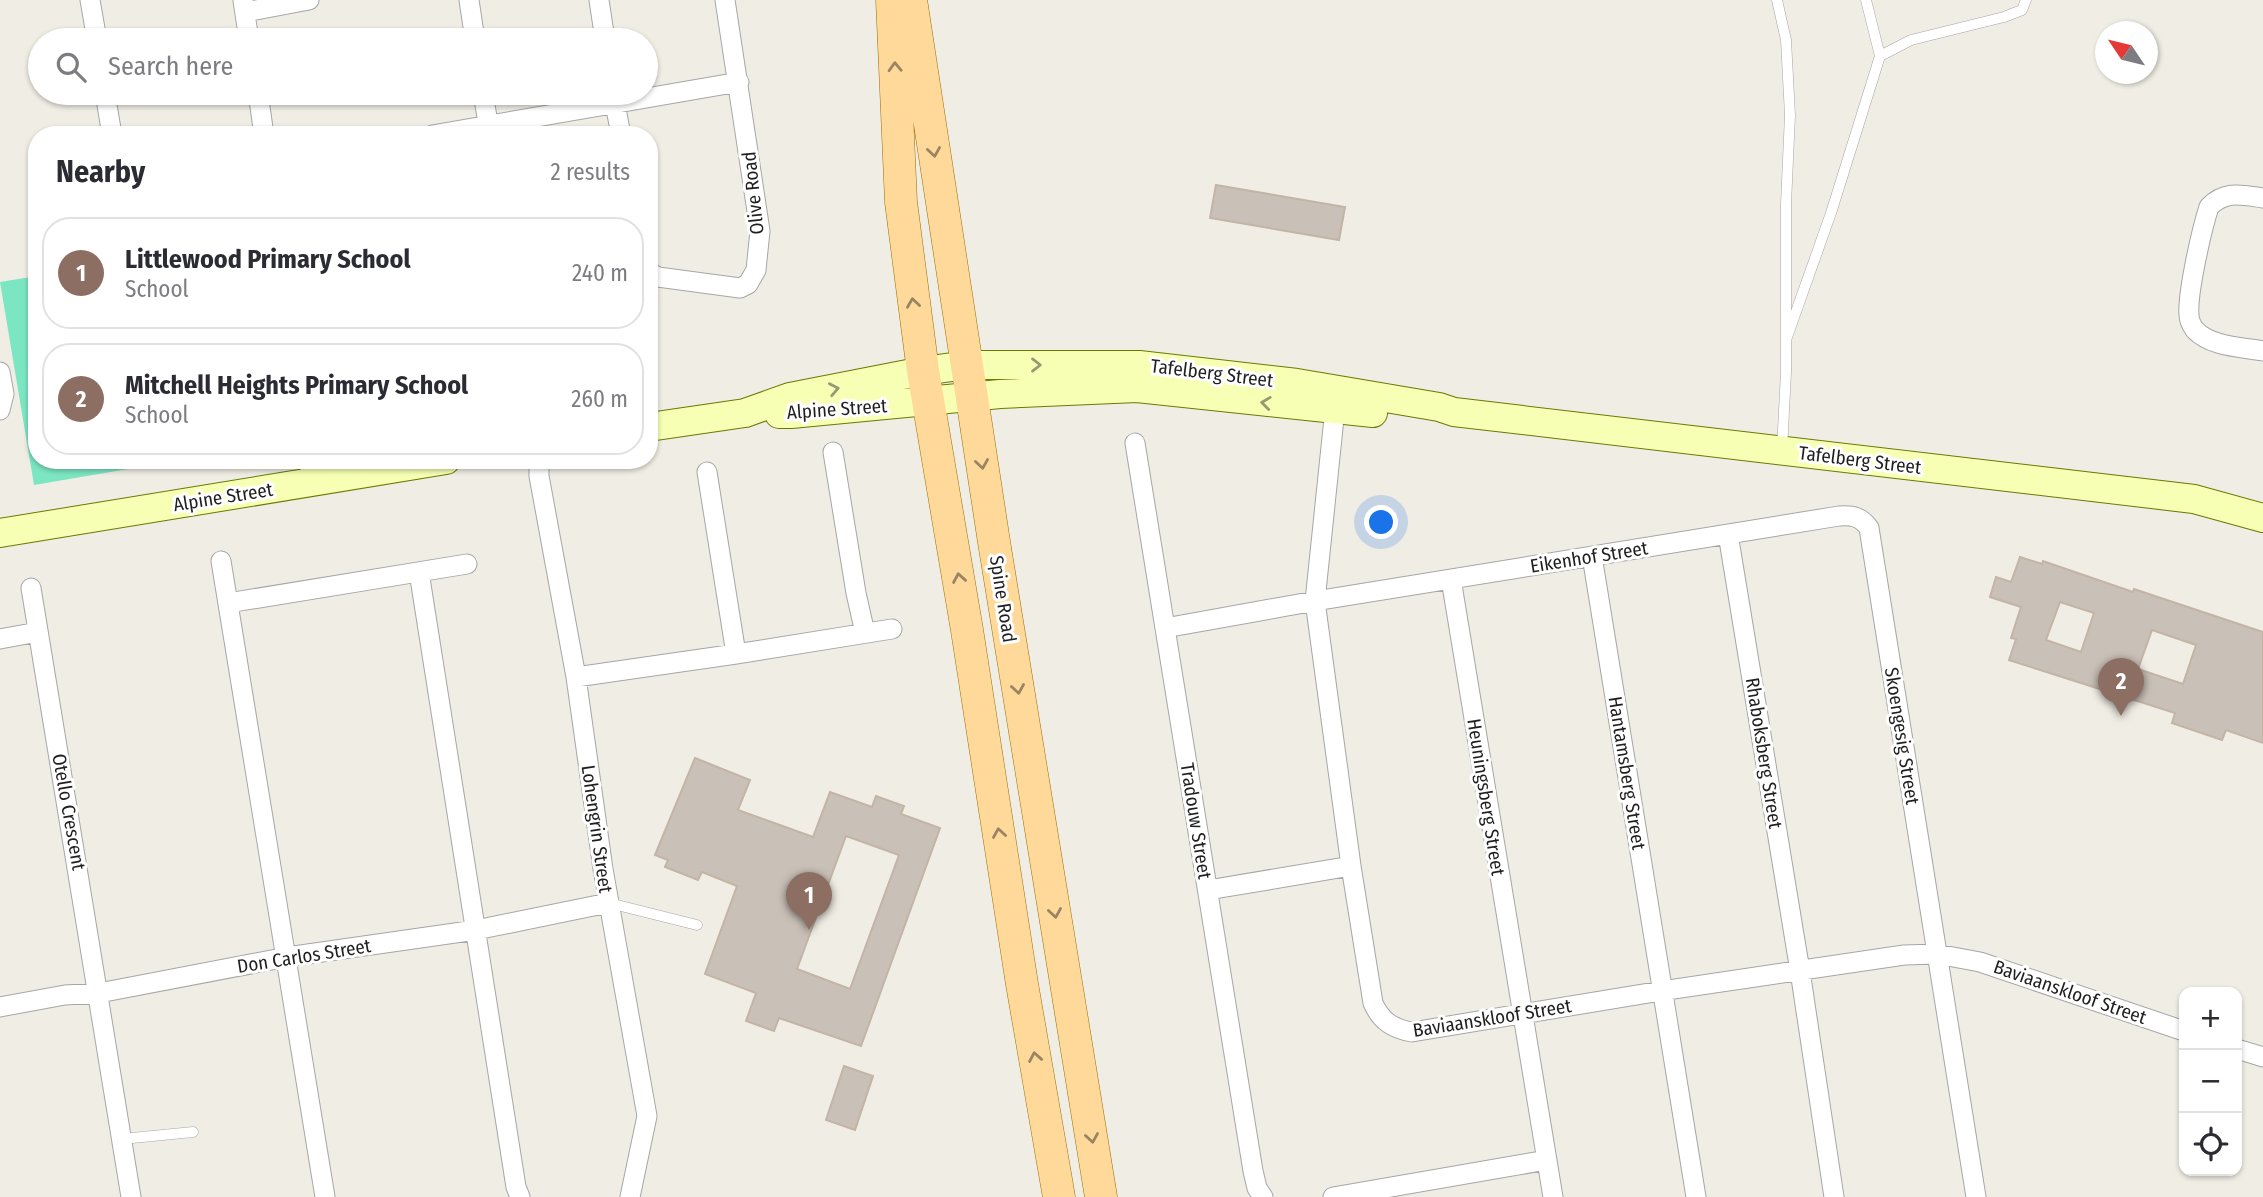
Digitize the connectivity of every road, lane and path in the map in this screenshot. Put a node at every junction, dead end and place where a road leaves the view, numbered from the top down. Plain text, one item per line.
1 (90, 0) edge
2 (309, 0) edge
3 (469, 0) edge
4 (599, 0) edge
5 (725, 0) edge
6 (892, 0) edge
7 (911, 0) edge
8 (1777, 0) edge
9 (1866, 0) edge
10 (2026, 0) edge
11 (244, 6) edge
12 (95, 28) edge
13 (247, 28) edge
14 (473, 28) edge
15 (603, 28) edge
16 (1880, 56) junction
17 (739, 82) junction
18 (658, 92) edge
19 (107, 105) edge
20 (260, 105) edge
21 (485, 105) edge
22 (584, 105) edge
23 (615, 105) edge
24 (110, 126) edge
25 (263, 126) edge
26 (488, 126) edge
27 (504, 126) edge
28 (619, 126) edge
29 (2263, 198) edge
30 (658, 277) edge
31 (1786, 340) junction
32 (2263, 351) edge
33 (967, 365) junction
34 (923, 371) junction
35 (0, 372) edge
36 (972, 396) junction
37 (1335, 400) junction
38 (929, 401) junction
39 (0, 410) edge
40 (745, 412) junction
41 (658, 426) edge
42 (1135, 443) dead end
43 (1782, 451) junction
44 (833, 452) dead end
45 (341, 469) edge
46 (539, 469) edge
47 (306, 472) edge
48 (707, 472) dead end
49 (2263, 518) edge
50 (1863, 519) joint
51 (0, 533) edge
52 (1728, 534) junction
53 (1592, 556) junction
54 (221, 561) dead end
55 (467, 564) dead end
56 (419, 572) junction
57 (1451, 579) junction
58 (31, 588) dead end
59 (1315, 601) junction
60 (228, 603) junction
61 (1165, 628) junction
62 (892, 629) dead end
63 (38, 632) junction
64 (865, 633) junction
65 (0, 639) edge
66 (736, 654) junction
67 (576, 677) junction
68 (1351, 866) junction
69 (1208, 890) junction
70 (608, 902) junction
71 (697, 925) dead end
72 (476, 930) junction
73 (1937, 954) junction
74 (287, 957) junction
75 (1800, 971) junction
76 (1661, 990) junction
77 (99, 993) junction
78 (0, 1007) edge
79 (1522, 1014) junction
80 (2179, 1029) edge
81 (2240, 1050) edge
82 (2263, 1057) edge
83 (193, 1132) dead end
84 (122, 1139) junction
85 (1547, 1160) junction
86 (131, 1197) edge
87 (325, 1197) edge
88 (520, 1197) edge
89 (630, 1197) edge
90 (1059, 1197) edge
91 (1101, 1197) edge
92 (1263, 1197) edge
93 (1334, 1197) edge
94 (1553, 1197) edge
95 (1696, 1197) edge
96 (1834, 1197) edge
97 (1976, 1197) edge

1 - 12 street
2 - 11 street
3 - 14 street
4 - 15 street
5 - 17 street, Olive Road
34 -> 6 main road, Spine Road
7 -> 33 main road, Spine Road
8 - 31 lane
9 - 16 lane
10 - 16 lane
11 - 13 street
16 - 31 lane
17 - 18 street
17 - 30 street, Olive Road
19 - 24 street
20 - 25 street
21 - 26 street
22 - 27 street
23 - 28 street
29 - 32 street
31 - 43 lane
33 - 34 street, Tafelberg Street
33 - 36 main road, Spine Road
33 -> 37 street, Tafelberg Street
34 - 38 main road, Spine Road
40 -> 34 street, Alpine Street
35 - 39 street
37 -> 36 street, Tafelberg Street
36 - 38 street, Tafelberg Street
36 -> 91 main road, Spine Road
37 - 43 street, Tafelberg Street
37 - 59 street, Baviaanskloof Street
38 - 40 street, Alpine Street
90 -> 38 main road, Spine Road
40 - 41 street, Alpine Street
42 - 61 street, Tradouw Street
43 - 49 street, Tafelberg Street
44 - 64 street
45 - 47 street, Alpine Street
46 - 67 street, Lohengrin Street
47 - 51 street, Alpine Street
48 - 66 street
50 - 52 street, Eikenhof Street
50 - 73 street, Skoengesig Street
52 - 53 street, Eikenhof Street
52 - 75 street, Rhaboksberg Street
53 - 57 street, Eikenhof Street
53 - 76 street, Hantamsberg Street
54 - 60 street
55 - 56 street
56 - 60 street
56 - 72 street
57 - 59 street, Eikenhof Street
57 - 79 street, Heuningsberg Street
58 - 63 street, Otello Crescent
59 - 61 street, Eikenhof Street
59 - 68 street, Baviaanskloof Street
60 - 74 street
61 - 69 street, Tradouw Street
62 - 64 street
63 - 65 street
63 - 77 street, Otello Crescent
64 - 66 street
66 - 67 street
67 - 70 street, Lohengrin Street
68 - 69 street
68 - 79 street, Baviaanskloof Street
69 - 92 street, Tradouw Street
70 - 71 lane
70 - 72 street, Don Carlos Street
70 - 89 street, Lohengrin Street
72 - 74 street, Don Carlos Street
72 - 88 street
73 - 75 street, Baviaanskloof Street
73 - 80 street, Baviaanskloof Street
73 - 97 street, Skoengesig Street
74 - 77 street, Don Carlos Street
74 - 87 street
75 - 76 street, Baviaanskloof Street
75 - 96 street, Rhaboksberg Street
76 - 79 street, Baviaanskloof Street
76 - 95 street, Hantamsberg Street
77 - 78 street, Don Carlos Street
77 - 84 street, Otello Crescent
79 - 85 street, Heuningsberg Street
81 - 82 street
83 - 84 lane
84 - 86 street, Otello Crescent
85 - 93 street
85 - 94 street, Heuningsberg Street

